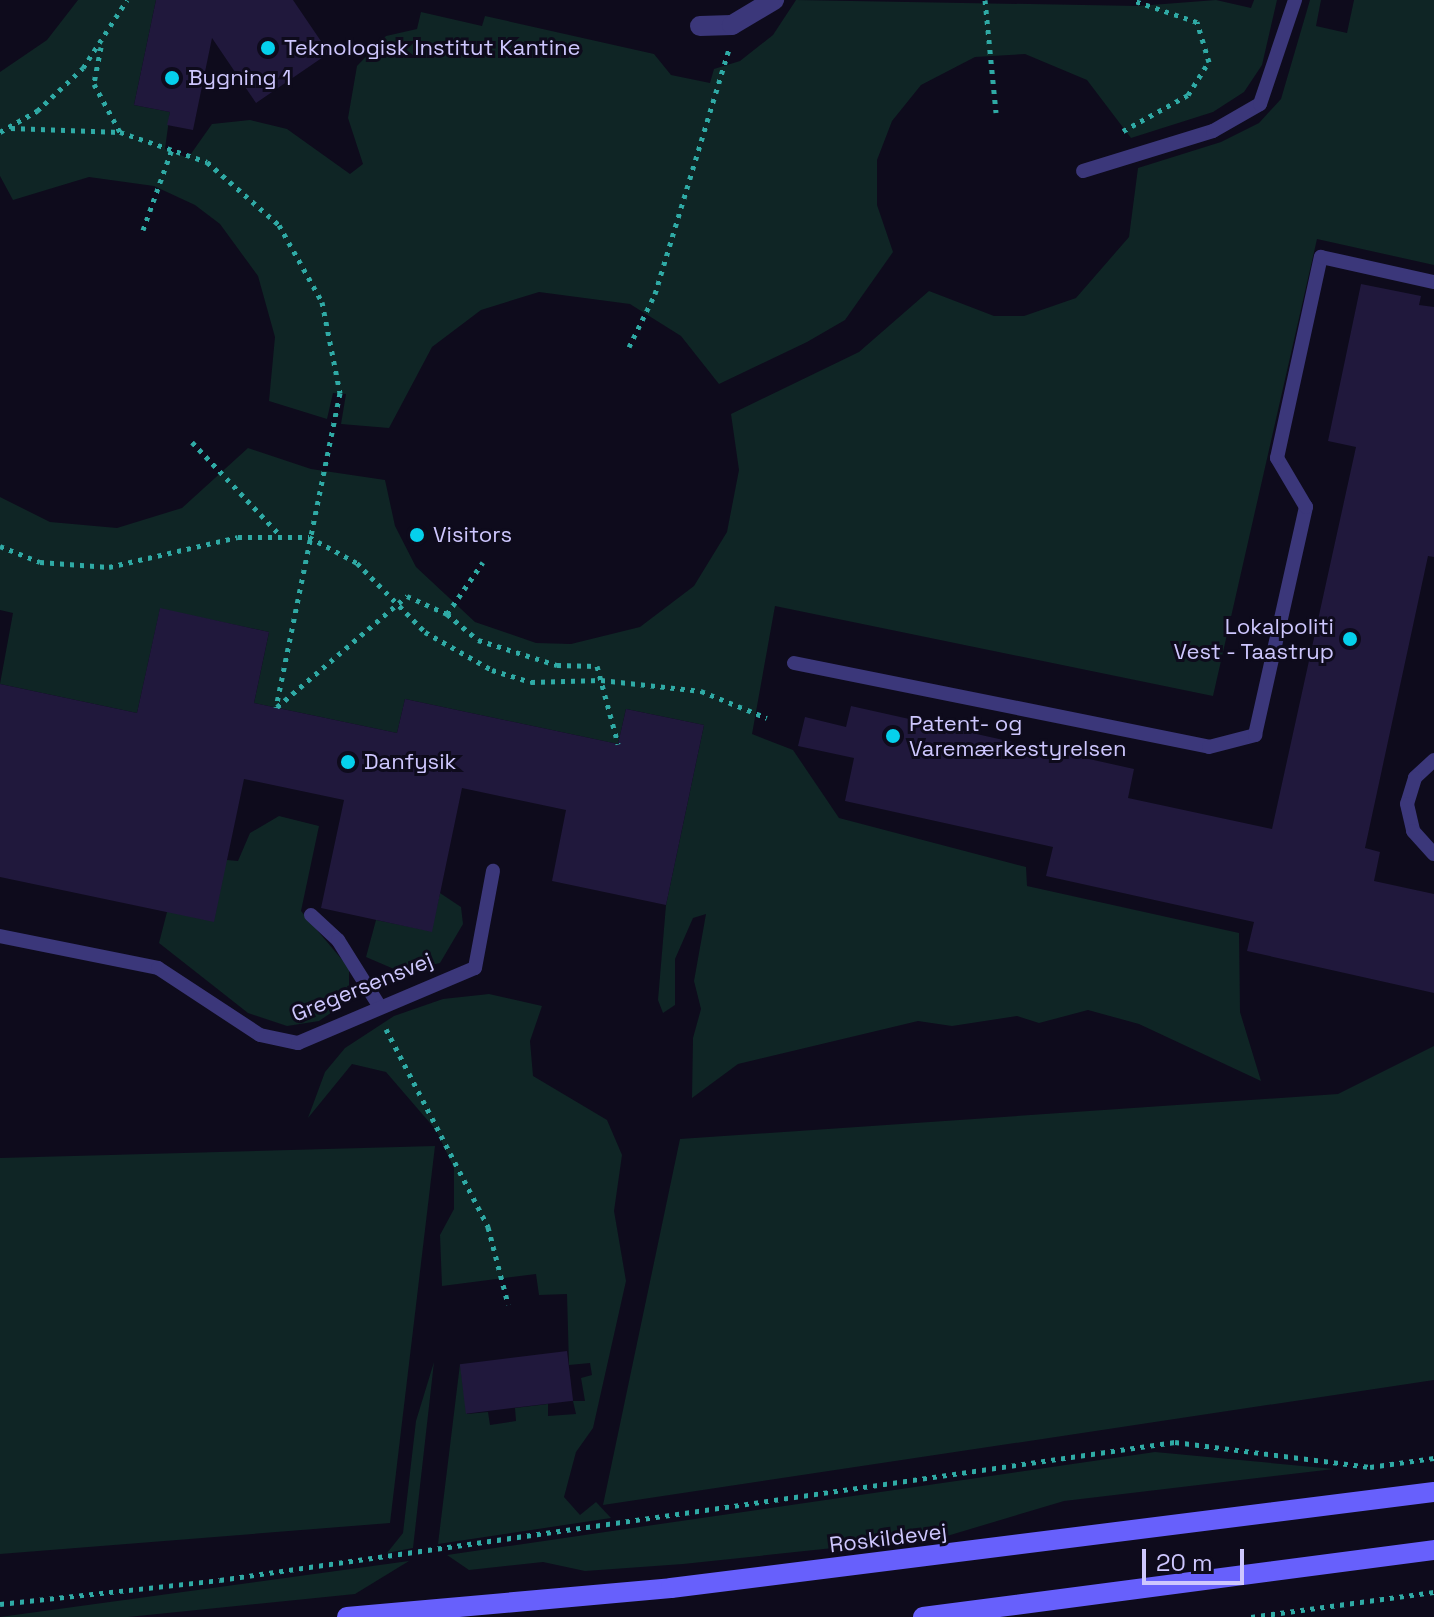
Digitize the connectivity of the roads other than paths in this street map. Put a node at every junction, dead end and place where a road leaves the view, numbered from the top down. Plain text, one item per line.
1 (774, 0) edge
2 (1295, 0) edge
3 (700, 26) dead end
4 (1083, 171) dead end
5 (1434, 282) edge
6 (794, 663) dead end
7 (1434, 760) edge
8 (1434, 854) edge
9 (493, 871) dead end
10 (311, 915) dead end
11 (0, 936) edge
12 (380, 1007) junction
13 (1434, 1492) edge
14 (1434, 1550) edge
15 (347, 1617) edge
16 (923, 1617) edge

1 - 3 street
2 - 4 lane
5 - 6 lane
7 - 8 lane
9 - 12 lane, Gregersensvej
10 - 12 lane
11 - 12 lane, Gregersensvej
13 - 15 main road, Roskildevej
14 - 16 main road

